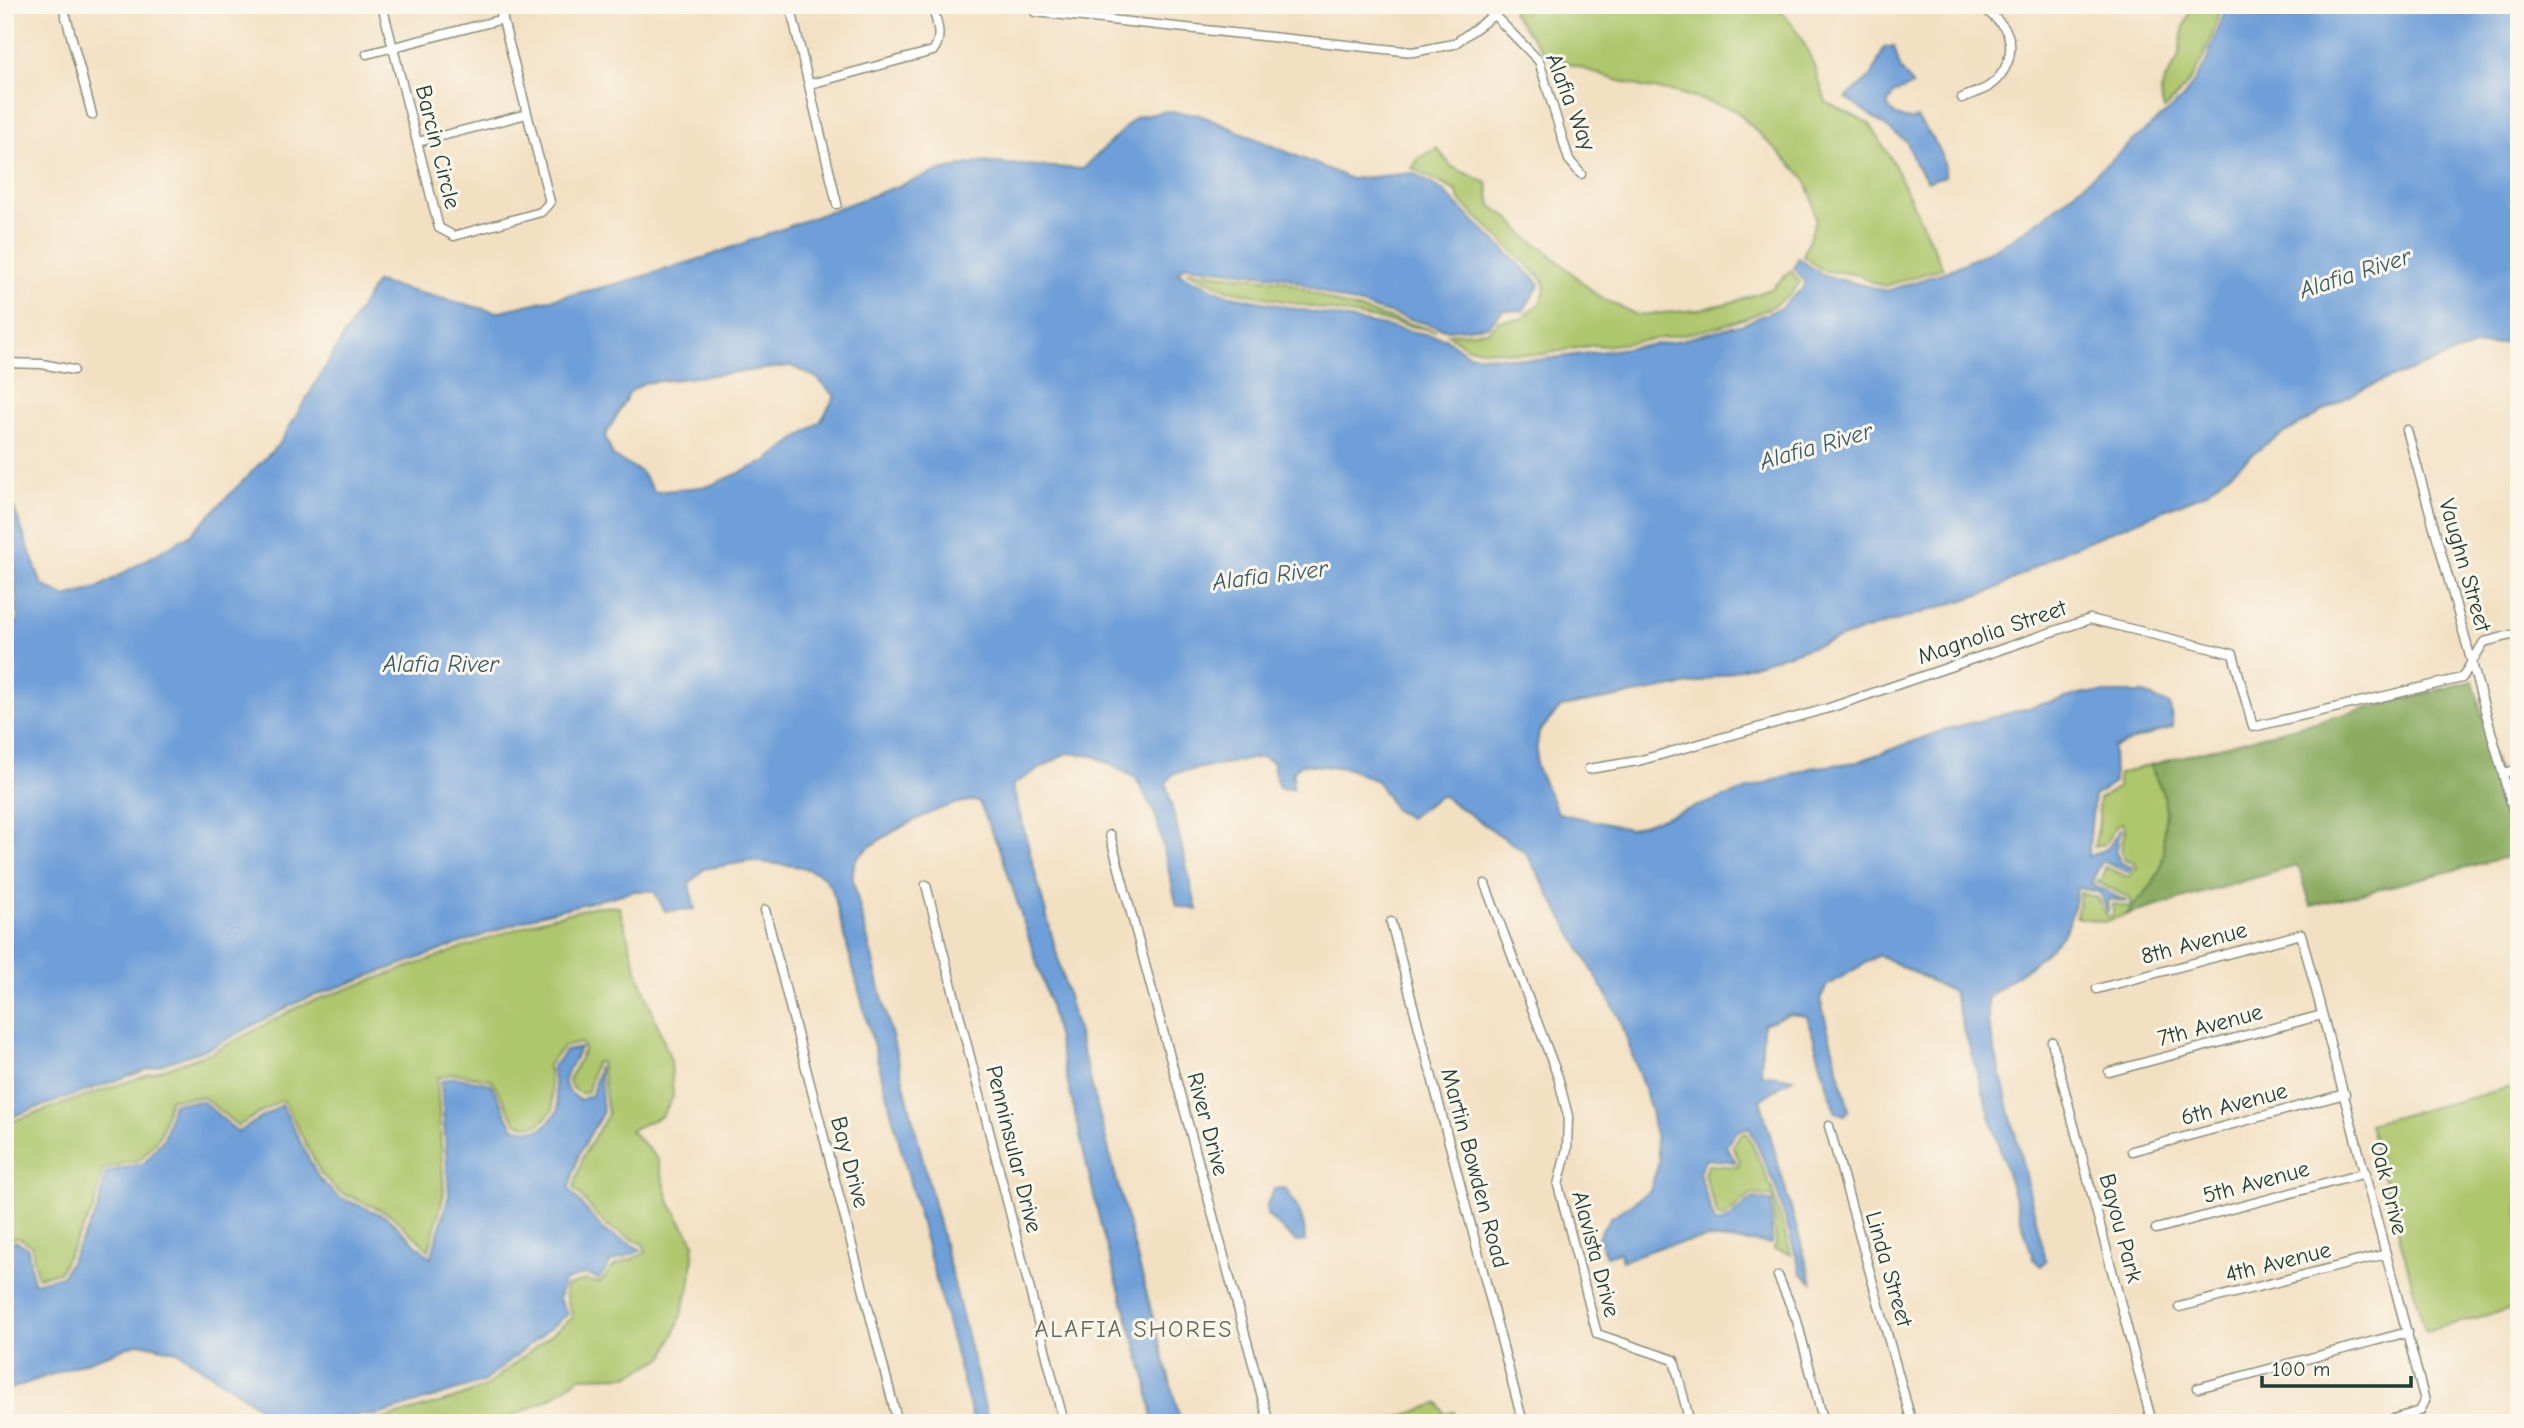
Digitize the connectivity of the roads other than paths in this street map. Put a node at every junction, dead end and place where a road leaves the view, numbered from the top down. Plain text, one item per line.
1 (63, 5) edge
2 (382, 5) edge
3 (499, 5) edge
4 (790, 5) edge
5 (932, 5) edge
6 (1499, 5) edge
7 (1980, 5) edge
8 (1035, 12) dead end
9 (1494, 15) junction
10 (503, 19) junction
11 (392, 46) junction
12 (367, 54) dead end
13 (810, 84) junction
14 (1962, 98) dead end
15 (527, 114) junction
16 (92, 115) dead end
17 (418, 142) junction
18 (1581, 174) dead end
19 (837, 204) dead end
20 (5, 363) edge
21 (73, 370) dead end
22 (2407, 430) dead end
23 (2519, 633) edge
24 (2473, 662) junction
25 (1589, 769) dead end
26 (2519, 769) edge
27 (2504, 773) junction
28 (2519, 832) edge
29 (1110, 835) dead end
30 (1485, 884) dead end
31 (926, 885) dead end
32 (765, 910) dead end
33 (1391, 922) dead end
34 (2301, 934) joint
35 (2097, 989) dead end
36 (2322, 1015) junction
37 (2052, 1042) dead end
38 (2109, 1072) dead end
39 (2345, 1094) junction
40 (1829, 1126) dead end
41 (2132, 1151) dead end
42 (2366, 1173) junction
43 (2156, 1229) dead end
44 (2386, 1254) junction
45 (1778, 1276) dead end
46 (2179, 1307) dead end
47 (2408, 1332) junction
48 (2198, 1388) dead end
49 (898, 1423) edge
50 (1064, 1423) edge
51 (1269, 1423) edge
52 (1523, 1423) edge
53 (1690, 1423) edge
54 (1824, 1423) edge
55 (1912, 1423) edge
56 (2152, 1423) edge
57 (2380, 1423) edge

1 - 16 street
2 - 11 street, Barcin Circle
3 - 10 street, Barcin Circle
4 - 13 street
5 - 13 street
6 - 9 street
7 - 14 street
8 - 9 street
9 - 18 street, Alafia Way
10 - 11 street
10 - 15 street, Barcin Circle
11 - 12 street
11 - 17 street, Barcin Circle
13 - 19 street
15 - 17 street
15 - 17 street, Barcin Circle
20 - 21 street
22 - 24 street, Vaughn Street
23 - 24 street
24 - 25 street, Magnolia Street
24 - 27 street, Vaughn Street
26 - 27 street
27 - 28 street, Vaughn Street
29 - 51 street, River Drive
30 - 53 street, Alavista Drive
31 - 50 street, Penninsular Drive
32 - 49 street, Bay Drive
33 - 52 street, Martin Bowden Road
34 - 35 street, 8th Avenue
34 - 36 street, Oak Drive
36 - 38 street, 7th Avenue
36 - 39 street, Oak Drive
37 - 56 street, Bayou Park
39 - 41 street, 6th Avenue
39 - 42 street, Oak Drive
40 - 55 street, Linda Street
42 - 43 street, 5th Avenue
42 - 44 street, Oak Drive
44 - 46 street, 4th Avenue
44 - 47 street, Oak Drive
45 - 54 street
47 - 48 street
47 - 57 street, Oak Drive

